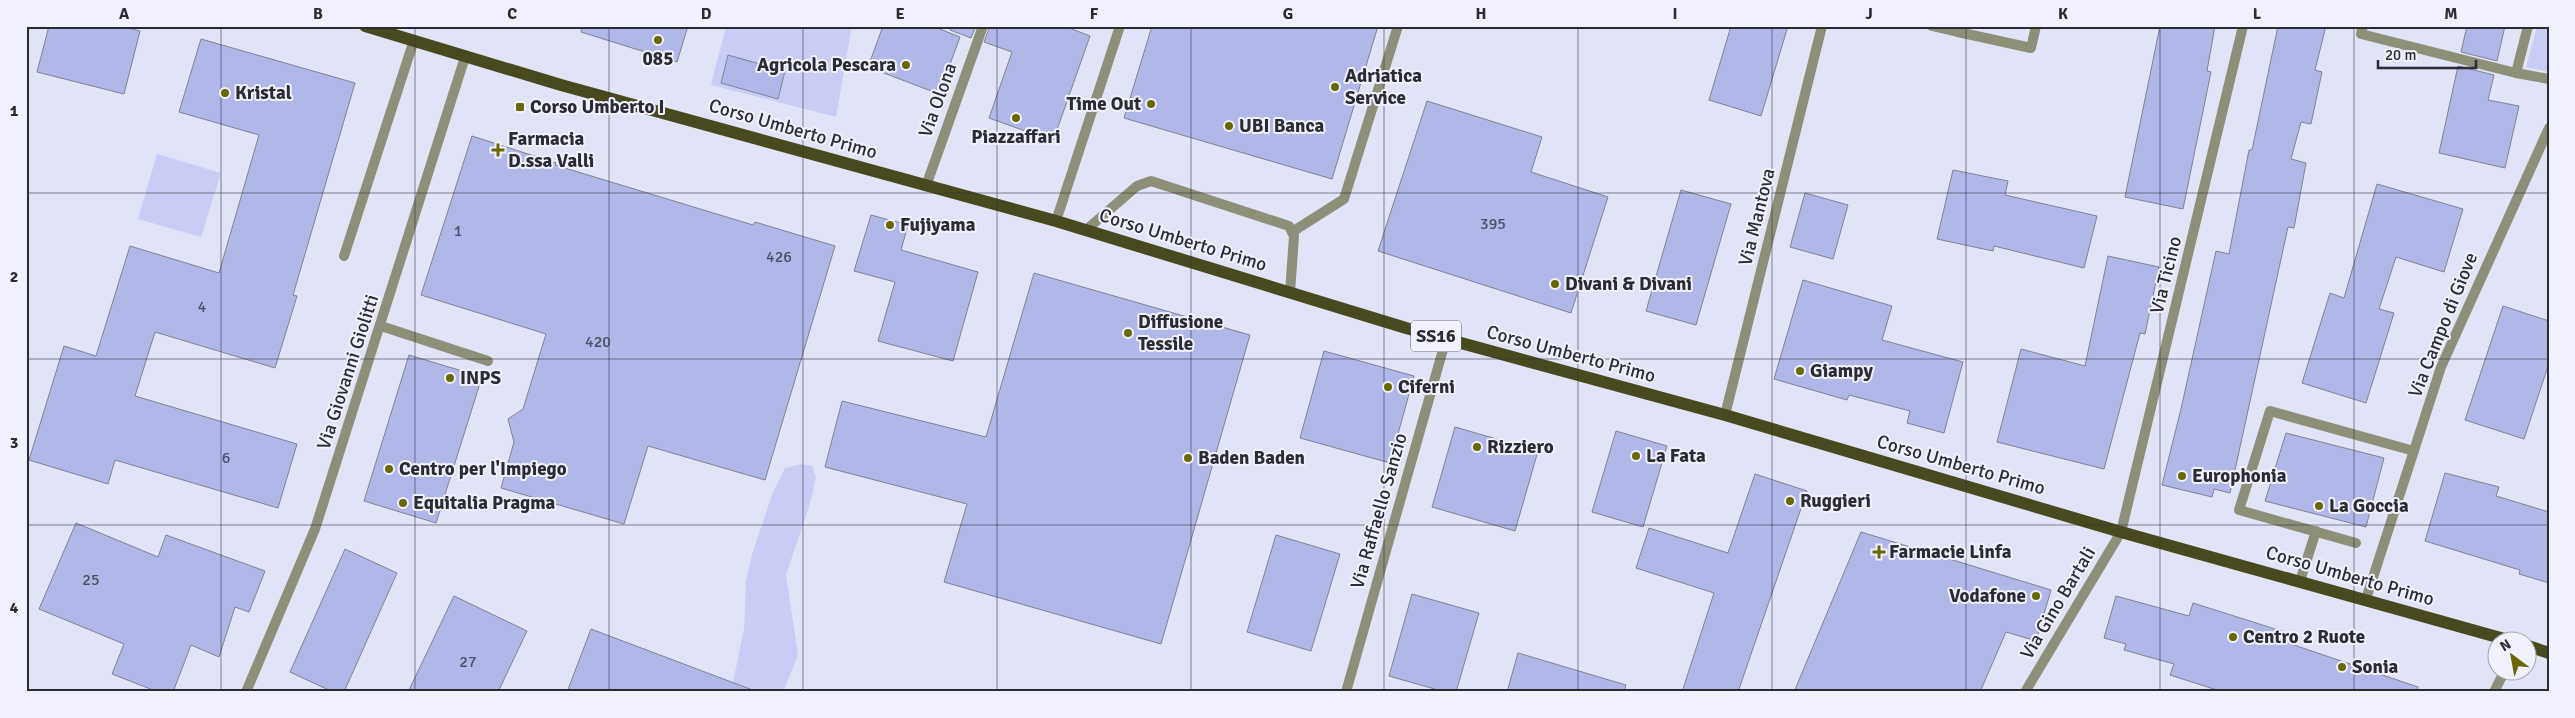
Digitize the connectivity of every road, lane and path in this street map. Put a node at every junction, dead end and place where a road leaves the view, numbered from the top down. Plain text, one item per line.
1 (365, 26) edge
2 (983, 26) edge
3 (1120, 26) edge
4 (1398, 26) edge
5 (1822, 26) edge
6 (1932, 26) edge
7 (2036, 26) edge
8 (2243, 26) edge
9 (2363, 26) edge
10 (2528, 26) edge
11 (1959, 29) edge
12 (414, 40) junction
13 (465, 57) junction
14 (2516, 73) junction
15 (2549, 79) edge
16 (2549, 128) edge
17 (926, 186) junction
18 (1056, 221) junction
19 (1086, 230) junction
20 (1292, 232) junction
21 (344, 256) dead end
22 (1290, 293) junction
23 (381, 326) junction
24 (1446, 339) junction
25 (488, 361) dead end
26 (1725, 415) junction
27 (2414, 451) junction
28 (2316, 531) junction
29 (2121, 532) junction
30 (2356, 542) dead end
31 (2300, 581) junction
32 (2366, 599) junction
33 (2488, 634) edge
34 (2500, 680) edge
35 (246, 692) edge
36 (1346, 692) edge
37 (2025, 692) edge
38 (2494, 692) edge

1 - 12 main road, Corso Umberto Primo / SS16
2 - 17 street, Via Olona
3 - 18 street
4 - 20 street
5 - 26 street, Via Mantova
6 - 11 street
7 - 11 street
8 - 29 street, Via Ticino
9 - 14 street
10 - 14 street
12 - 13 main road, Corso Umberto Primo / SS16
12 - 21 street
13 - 17 main road, Corso Umberto Primo / SS16
13 - 23 street, Via Giovanni Giolitti
14 - 15 street
16 - 27 street, Via Campo di Giove
17 - 18 main road, Corso Umberto Primo / SS16
18 - 19 main road, Corso Umberto Primo / SS16
19 - 20 street
19 - 22 main road, Corso Umberto Primo / SS16
20 - 22 street
22 - 24 main road, Corso Umberto Primo / SS16
23 - 25 street
23 - 35 street, Via Giovanni Giolitti
24 - 26 main road, Corso Umberto Primo / SS16
24 - 36 street, Via Raffaello Sanzio
26 - 29 main road, Corso Umberto Primo / SS16
27 - 28 street
27 - 32 street, Via Campo di Giove
28 - 30 street
28 - 31 street
29 - 31 main road, Corso Umberto Primo / SS16
29 - 37 street, Via Gino Bartali
31 - 32 main road, Corso Umberto Primo / SS16
32 - 33 main road, Corso Umberto Primo / SS16
34 - 38 street

